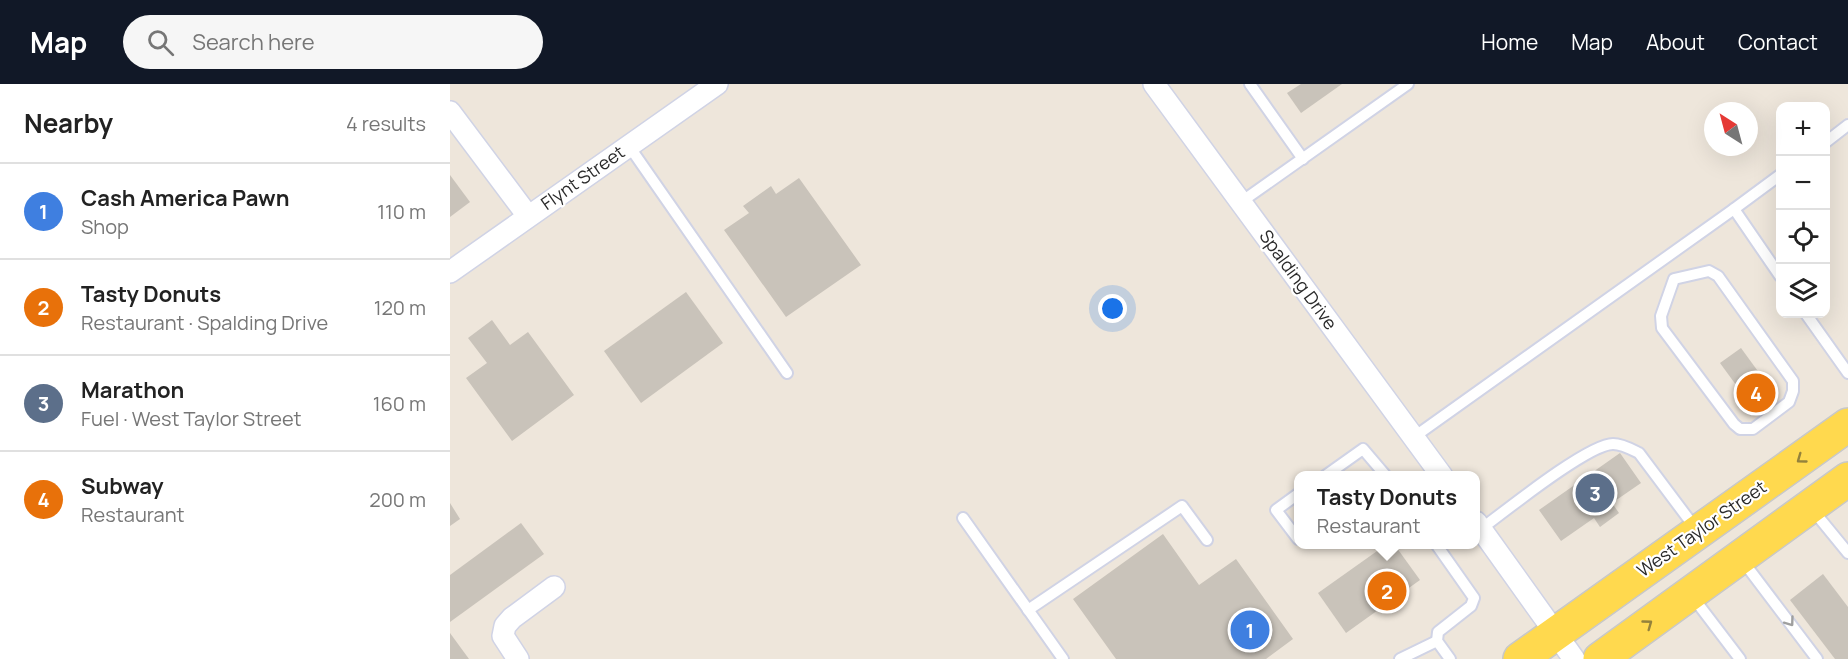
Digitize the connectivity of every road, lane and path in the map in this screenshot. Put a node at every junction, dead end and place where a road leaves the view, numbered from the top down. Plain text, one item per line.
1 (717, 84) edge
2 (1154, 84) edge
3 (1250, 84) edge
4 (1408, 84) edge
5 (450, 112) edge
6 (1848, 125) edge
7 (1830, 139) edge
8 (629, 146) junction
9 (1303, 159) junction
10 (1776, 178) edge
11 (1241, 202) junction
12 (1734, 209) junction
13 (528, 216) junction
14 (1661, 261) junction
15 (1776, 270) edge
16 (450, 272) edge
17 (1674, 279) junction
18 (1809, 318) edge
19 (787, 373) dead end
20 (1848, 373) edge
21 (1848, 425) edge
22 (1414, 437) junction
23 (1332, 471) edge
24 (1382, 471) edge
25 (1438, 471) edge
26 (1848, 479) edge
27 (1294, 497) edge
28 (1810, 506) junction
29 (963, 518) dead end
30 (1480, 525) edge
31 (1480, 529) edge
32 (1698, 532) junction
33 (1294, 533) edge
34 (1207, 540) dead end
35 (1440, 549) edge
36 (1848, 553) edge
37 (1740, 557) junction
38 (554, 587) dead end
39 (1690, 594) junction
40 (1028, 610) junction
41 (1437, 640) junction
42 (1565, 646) edge
43 (518, 659) edge
44 (1063, 659) edge
45 (1400, 659) edge
46 (1450, 659) edge
47 (1520, 659) edge
48 (1600, 659) edge
49 (1740, 659) edge
50 (1817, 659) edge

1 - 8 street, Flynt Street
2 - 11 street, Spalding Drive
3 - 9 lane
4 - 9 lane
5 - 13 street
6 - 7 lane
8 - 13 street, Flynt Street
8 - 19 lane
9 - 11 lane
10 - 12 lane
11 - 22 street, Spalding Drive
12 - 14 lane
12 - 15 lane
13 - 16 street, Flynt Street
14 - 17 lane
14 - 22 lane
17 - 17 lane
18 - 20 lane
21 -> 32 main road, West Taylor Street
22 - 25 street, Spalding Drive
23 - 24 lane
26 - 28 main road
27 - 33 lane
28 - 36 lane
28 - 37 main road
29 - 40 lane
30 - 32 lane
31 - 42 street
32 - 42 main road, West Taylor Street
34 - 40 lane
35 - 41 lane
37 - 39 main road
37 -> 50 lane
38 - 43 street
48 -> 39 main road
39 - 49 lane
40 - 44 lane
41 - 45 lane
41 - 46 lane
42 - 47 main road, West Taylor Street

